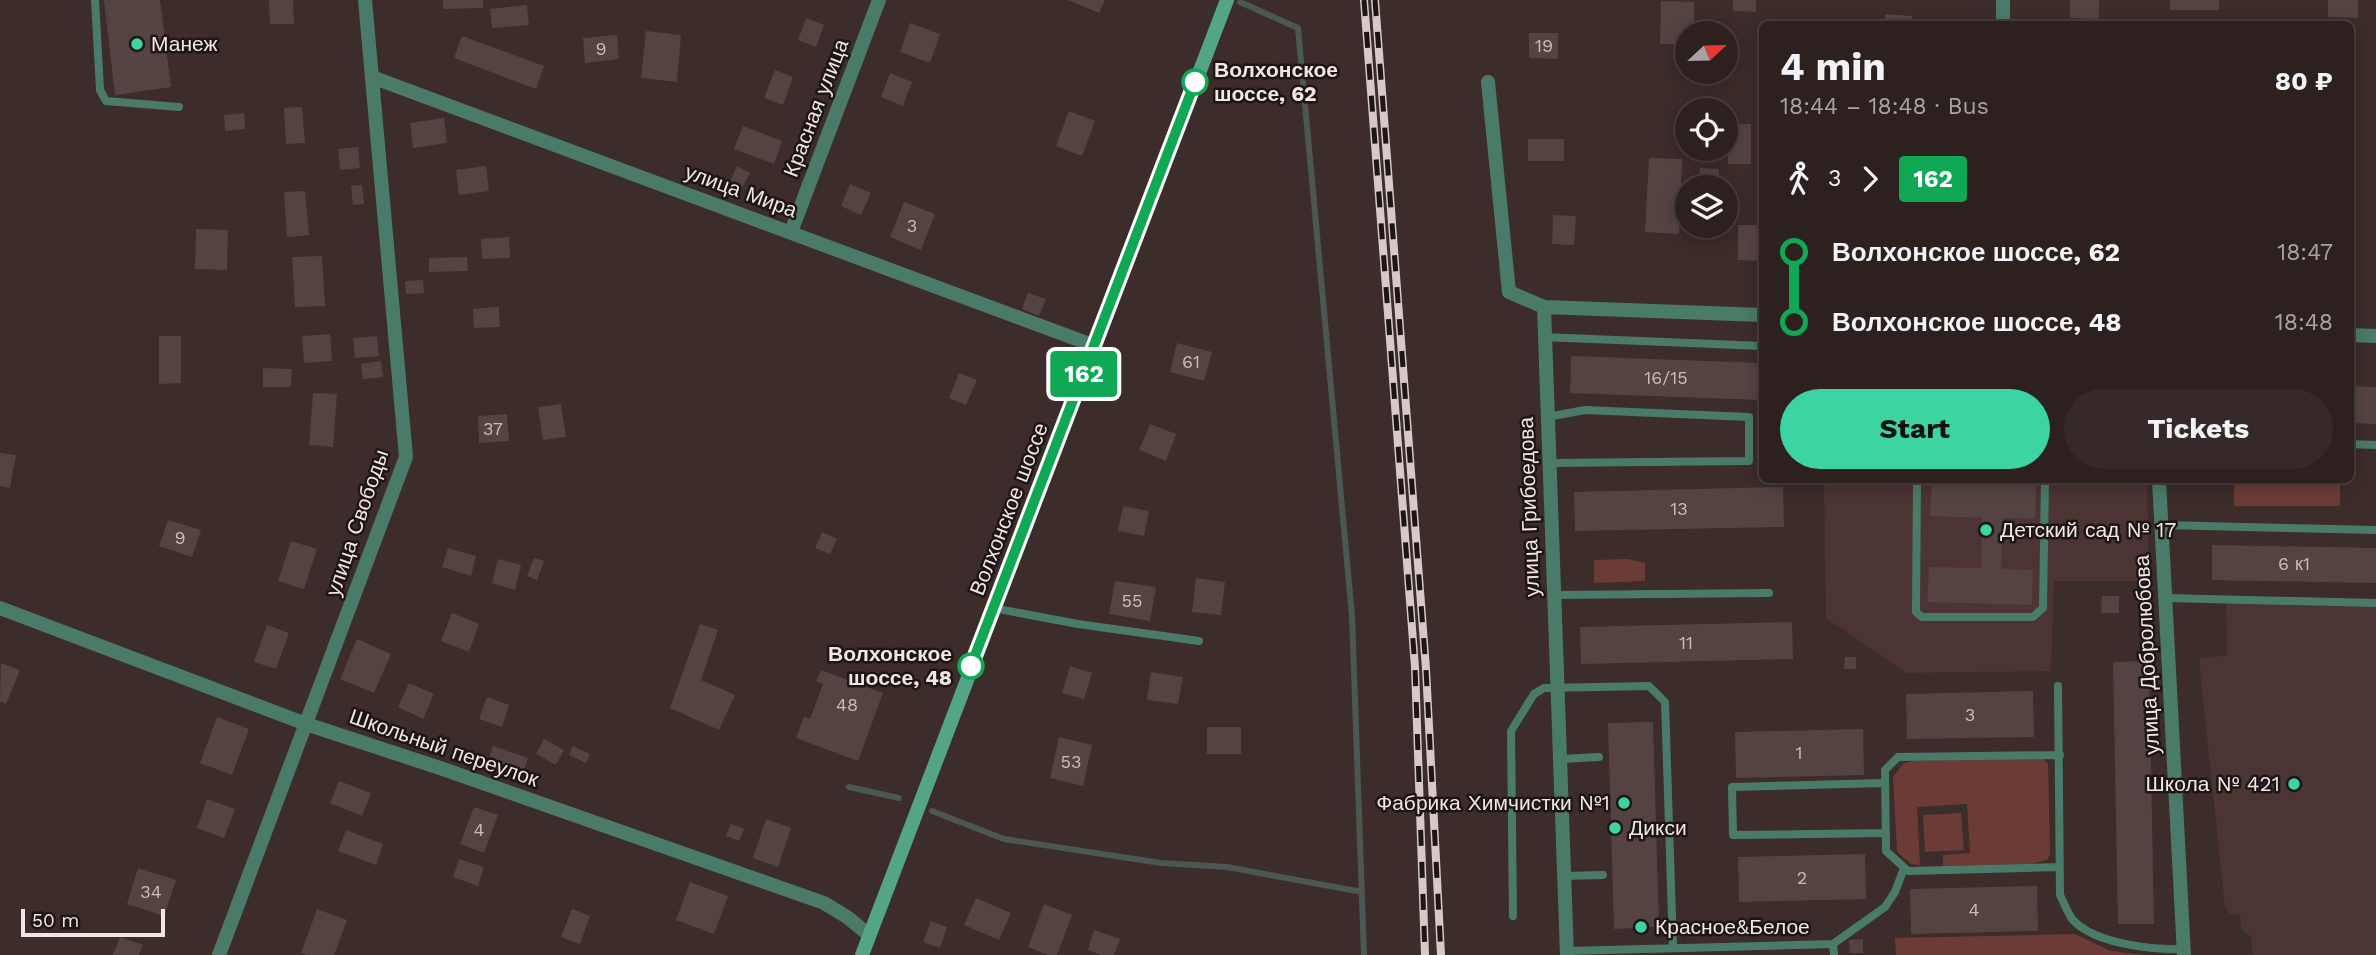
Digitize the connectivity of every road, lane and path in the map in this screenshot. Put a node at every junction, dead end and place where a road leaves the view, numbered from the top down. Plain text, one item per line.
1 (95, 0) edge
2 (365, 0) edge
3 (879, 0) edge
4 (1227, 0) edge
5 (2003, 0) edge
6 (2003, 21) edge
7 (372, 77) junction
8 (1488, 82) dead end
9 (179, 107) dead end
10 (791, 232) junction
11 (1544, 307) junction
12 (1759, 315) edge
13 (2354, 335) edge
14 (2376, 336) edge
15 (1543, 337) junction
16 (1095, 346) junction
17 (1759, 346) edge
18 (1546, 416) junction
19 (2354, 444) edge
20 (2376, 445) edge
21 (1548, 463) junction
22 (1917, 483) edge
23 (2045, 483) edge
24 (2159, 483) edge
25 (2162, 525) junction
26 (2376, 530) edge
27 (1769, 593) dead end
28 (1553, 595) junction
29 (2166, 598) junction
30 (2376, 603) edge
31 (0, 608) edge
32 (993, 608) junction
33 (1199, 641) dead end
34 (2058, 686) dead end
35 (1557, 688) junction
36 (306, 724) junction
37 (2060, 754) junction
38 (1599, 757) dead end
39 (1560, 759) junction
40 (1885, 783) junction
41 (1886, 833) junction
42 (1904, 867) junction
43 (2059, 867) junction
44 (1603, 875) dead end
45 (1564, 876) junction
46 (1513, 916) dead end
47 (869, 935) junction
48 (1833, 944) junction
49 (1673, 948) junction
50 (2184, 952) edge
51 (1567, 953) edge
52 (219, 955) edge
53 (862, 955) edge
54 (1833, 955) edge

1 - 9 lane
2 - 7 street, улица Свободы
3 - 10 street, Красная улица
4 - 16 street, Волхонское шоссе
5 - 6 street
7 - 10 street, улица Мира
7 - 36 street, улица Свободы
8 - 11 street
10 - 16 street, улица Мира
11 - 12 street
11 - 15 street, улица Грибоедова
13 - 14 street
15 - 17 lane
15 - 18 street, улица Грибоедова
16 - 32 street, Волхонское шоссе
18 - 21 street, улица Грибоедова
18 - 21 lane
19 - 20 lane
21 - 28 street, улица Грибоедова
22 - 23 lane
24 - 25 street, улица Добролюбова
25 - 26 lane
25 - 29 street, улица Добролюбова
27 - 28 lane
28 - 35 street, улица Грибоедова
29 - 30 lane
29 - 50 street, улица Добролюбова
31 - 36 street, Школьный переулок
32 - 33 lane
32 - 47 street, Волхонское шоссе
34 - 37 lane
35 - 39 street, улица Грибоедова
35 - 46 lane
35 - 49 lane
36 - 47 street, Школьный переулок
36 - 52 street, улица Свободы
37 - 40 lane
37 - 43 lane
38 - 39 lane
39 - 45 street, улица Грибоедова
40 - 41 lane
40 - 41 lane
41 - 42 lane
42 - 43 lane
42 - 48 lane
43 - 50 lane
44 - 45 lane
45 - 51 street, улица Грибоедова
47 - 53 street, Волхонское шоссе
48 - 49 lane
48 - 54 lane
49 - 51 lane

